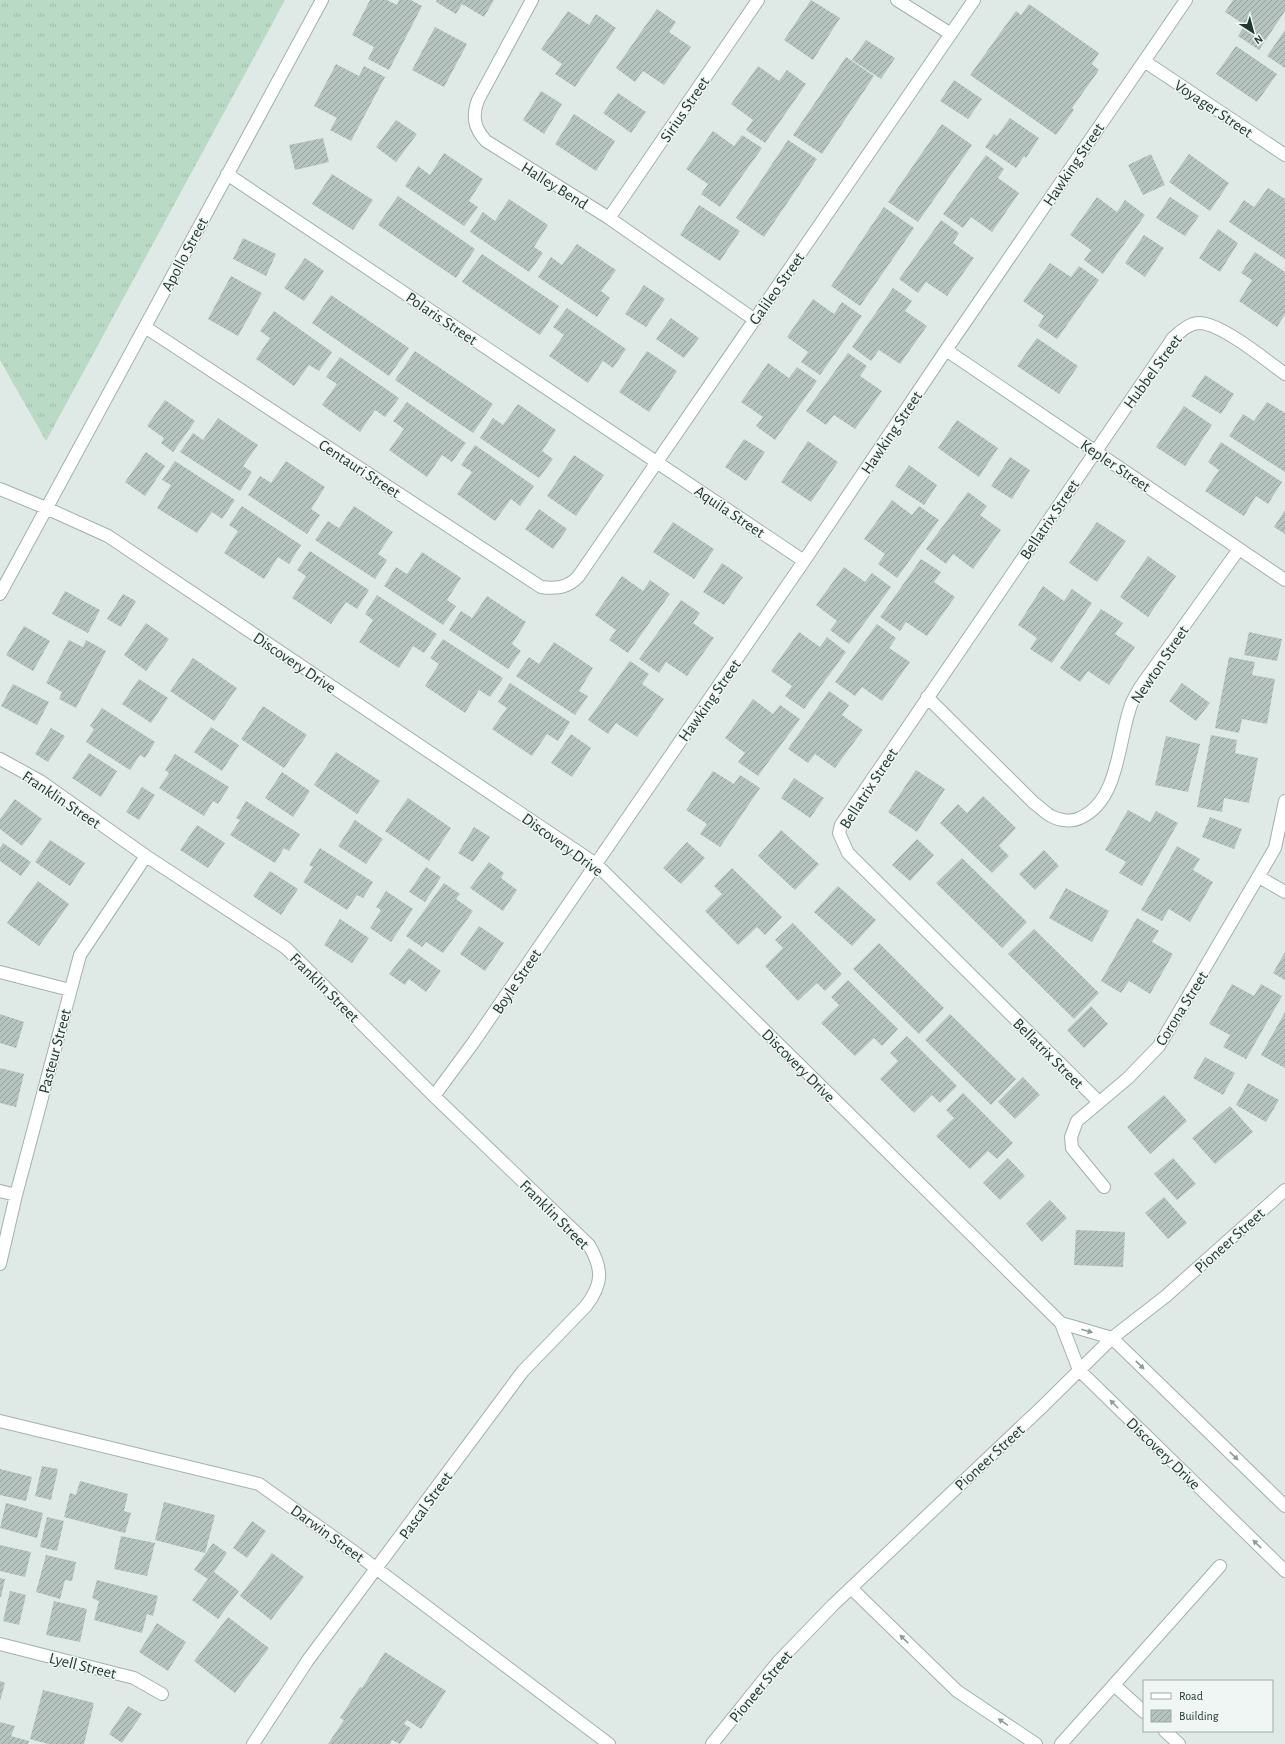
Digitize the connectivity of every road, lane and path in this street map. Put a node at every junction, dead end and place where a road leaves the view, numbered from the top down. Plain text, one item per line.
1 (322, 0) edge
2 (532, 0) edge
3 (758, 0) edge
4 (897, 0) edge
5 (974, 0) edge
6 (1186, 0) edge
7 (951, 34) junction
8 (1144, 61) junction
9 (1285, 155) edge
10 (228, 174) junction
11 (609, 218) junction
12 (754, 320) junction
13 (145, 327) junction
14 (946, 350) junction
15 (1285, 374) edge
16 (1096, 452) junction
17 (657, 461) junction
18 (0, 489) edge
19 (46, 508) junction
20 (1239, 549) junction
21 (804, 561) junction
22 (578, 576) joint
23 (1285, 580) edge
24 (0, 594) edge
25 (927, 698) junction
26 (0, 759) edge
27 (1285, 800) edge
28 (146, 856) junction
29 (596, 864) junction
30 (1259, 877) junction
31 (1285, 892) edge
32 (0, 972) edge
33 (70, 990) junction
34 (434, 1096) junction
35 (1099, 1102) junction
36 (1104, 1187) dead end
37 (1285, 1190) edge
38 (0, 1191) edge
39 (16, 1195) junction
40 (0, 1264) edge
41 (600, 1271) joint
42 (1061, 1323) junction
43 (1112, 1338) junction
44 (1079, 1370) junction
45 (0, 1421) edge
46 (1285, 1506) edge
47 (1220, 1566) dead end
48 (377, 1569) junction
49 (1285, 1571) edge
50 (851, 1588) junction
51 (0, 1644) edge
52 (1114, 1685) junction
53 (162, 1694) dead end
54 (1143, 1711) edge
55 (1166, 1732) edge
56 (253, 1744) edge
57 (608, 1744) edge
58 (712, 1744) edge
59 (1036, 1744) edge
60 (1061, 1744) edge
61 (1179, 1744) edge

1 - 10 street, Apollo Street
2 - 11 street, Halley Bend
3 - 11 street, Sirius Street
4 - 7 street
5 - 7 street, Galileo Street
6 - 8 street, Hawking Street
7 - 12 street, Galileo Street
8 - 9 street, Voyager Street
8 - 14 street, Hawking Street
10 - 13 street, Apollo Street
10 - 17 street, Polaris Street
11 - 12 street, Halley Bend
12 - 17 street, Galileo Street
13 - 19 street, Apollo Street
13 - 22 street, Centauri Street
14 - 16 street, Kepler Street
14 - 21 street, Hawking Street
15 - 16 street, Hubbel Street
16 - 20 street, Kepler Street
16 - 25 street, Bellatrix Street
17 - 21 street, Aquila Street
17 - 22 street, Galileo Street
18 - 19 street, Discovery Drive
19 - 24 street, Apollo Street
19 - 29 street, Discovery Drive
20 - 23 street, Kepler Street
20 - 25 street, Newton Street
21 - 29 street, Hawking Street
25 - 35 street, Bellatrix Street
26 - 28 street, Franklin Street
27 - 30 street, Corona Street
28 - 33 street, Pasteur Street
28 - 34 street, Franklin Street
29 - 34 street, Boyle Street
29 - 42 street, Discovery Drive
30 - 31 street
30 - 35 street, Corona Street
32 - 33 street
33 - 39 street, Pasteur Street
34 - 41 street, Franklin Street
35 - 36 street, Corona Street
37 - 43 street, Pioneer Street
38 - 39 street
39 - 40 street, Pasteur Street
41 - 48 street, Pascal Street
42 -> 43 street, Discovery Drive
42 - 44 street, Discovery Drive
43 - 44 street, Pioneer Street
43 -> 46 street, Discovery Drive
49 -> 44 street, Discovery Drive
44 - 50 street, Pioneer Street
45 - 48 street, Darwin Street
47 - 52 street
48 - 56 street, Pascal Street
48 - 57 street, Darwin Street
50 - 58 street, Pioneer Street
59 -> 50 street
51 - 53 street, Lyell Street
52 - 54 street
52 - 60 street
55 - 61 street

